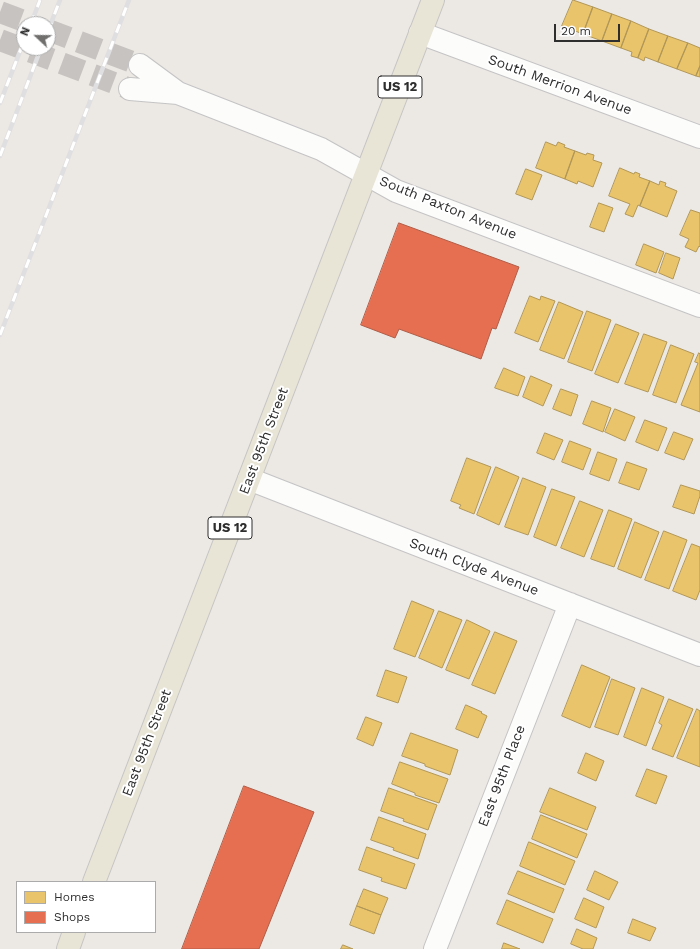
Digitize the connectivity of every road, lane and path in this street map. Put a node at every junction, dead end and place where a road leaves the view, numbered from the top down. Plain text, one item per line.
1 (433, 0) edge
2 (420, 33) junction
3 (140, 65) tunnel mouth
4 (130, 89) tunnel mouth
5 (178, 93) junction
6 (700, 136) edge
7 (366, 174) junction
8 (700, 306) edge
9 (249, 479) junction
10 (570, 604) junction
11 (700, 655) edge
12 (94, 881) edge
13 (74, 933) edge
14 (68, 949) edge
15 (435, 949) edge

1 - 2 main road, East 95th Street / US 12
2 - 6 street, South Merrion Avenue
2 - 7 main road, East 95th Street / US 12
3 - 5 street, South Paxton Avenue
4 - 5 street, South Paxton Avenue
5 - 7 street, South Paxton Avenue
7 - 8 street, South Paxton Avenue
7 - 9 main road, East 95th Street / US 12
9 - 10 street, South Clyde Avenue
9 - 12 main road, East 95th Street / US 12
10 - 11 street, South Clyde Avenue
10 - 15 street, East 95th Place
13 - 14 main road

